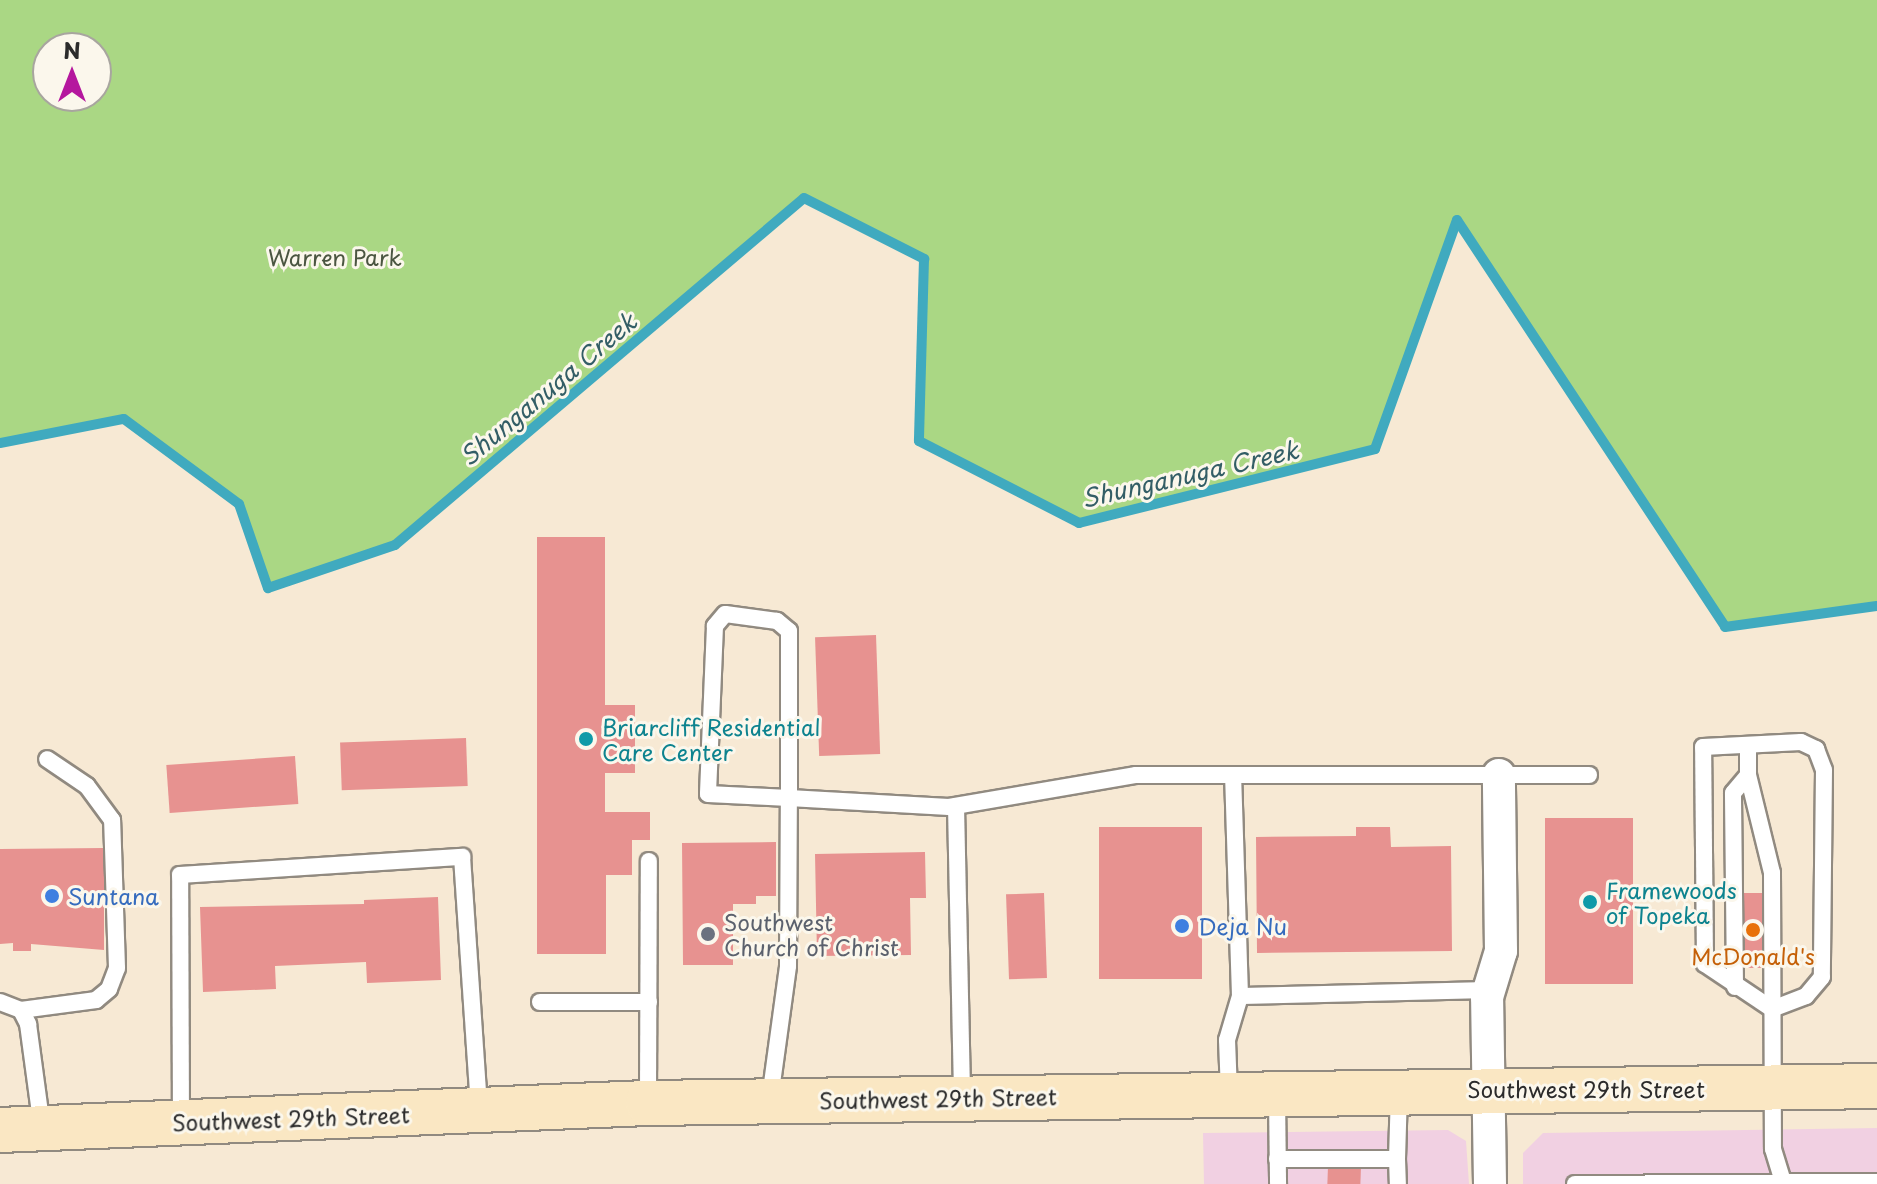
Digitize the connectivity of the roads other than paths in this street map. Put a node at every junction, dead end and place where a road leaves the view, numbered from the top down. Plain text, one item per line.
1 (1748, 746) junction
2 (47, 759) dead end
3 (1499, 775) junction
4 (1589, 775) dead end
5 (1748, 775) junction
6 (1233, 776) junction
7 (789, 798) junction
8 (956, 806) junction
9 (649, 861) dead end
10 (1735, 987) junction
11 (1490, 990) junction
12 (1240, 996) junction
13 (0, 1002) edge
14 (540, 1002) dead end
15 (649, 1002) junction
16 (1772, 1009) junction
17 (21, 1010) junction
18 (1877, 1086) edge
19 (1770, 1088) junction
20 (1488, 1090) junction
21 (1399, 1091) junction
22 (1229, 1094) junction
23 (1277, 1095) junction
24 (962, 1098) junction
25 (769, 1101) junction
26 (648, 1103) junction
27 (479, 1109) junction
28 (181, 1122) junction
29 (21, 1129) edge
30 (1277, 1159) junction
31 (1397, 1159) junction
32 (1877, 1182) edge
33 (1278, 1184) edge
34 (1398, 1184) edge
35 (1490, 1184) edge
36 (1575, 1184) edge
37 (1784, 1184) edge

1 - 5 lane
1 - 10 lane
1 - 16 lane
2 - 17 lane
3 - 4 lane
3 - 6 lane
3 - 11 street
5 - 10 lane
5 - 16 lane
6 - 8 lane
6 - 12 lane
7 - 7 lane
7 - 8 lane
7 - 25 lane
8 - 24 lane
9 - 15 lane
10 - 16 lane
11 - 12 lane
11 - 20 street
12 - 22 lane
13 - 17 lane
14 - 15 lane
15 - 26 lane
16 - 19 lane
17 - 29 lane
18 - 19 main road, Southwest 29th Street
19 - 20 main road, Southwest 29th Street
19 - 37 lane
20 - 21 main road, Southwest 29th Street
20 - 35 street
21 - 23 main road, Southwest 29th Street
21 - 31 lane
22 - 23 main road, Southwest 29th Street
22 - 24 main road, Southwest 29th Street
23 - 30 lane
24 - 25 main road, Southwest 29th Street
25 - 26 main road, Southwest 29th Street
26 - 27 main road, Southwest 29th Street
27 - 28 main road, Southwest 29th Street
27 - 28 lane
28 - 29 main road, Southwest 29th Street
30 - 31 lane
30 - 33 lane
31 - 34 lane
32 - 37 lane
36 - 37 lane

